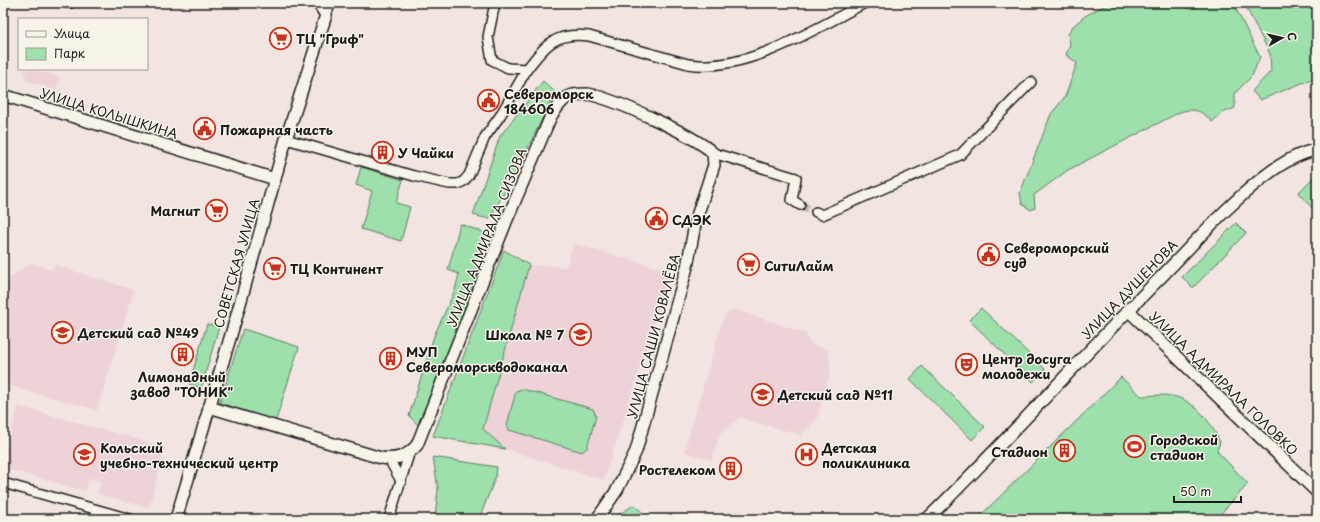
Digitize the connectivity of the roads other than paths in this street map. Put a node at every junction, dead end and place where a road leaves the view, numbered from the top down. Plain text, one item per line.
1 (67, 3) edge
2 (70, 3) edge
3 (318, 3) edge
4 (331, 3) edge
5 (495, 3) edge
6 (865, 3) edge
7 (326, 15) junction
8 (528, 69) junction
9 (1031, 82) dead end
10 (3, 95) edge
11 (286, 139) junction
12 (1317, 150) edge
13 (713, 153) junction
14 (274, 179) junction
15 (800, 205) tunnel mouth
16 (816, 212) tunnel mouth
17 (1128, 310) junction
18 (209, 407) junction
19 (409, 454) junction
20 (389, 459) junction
21 (401, 481) junction
22 (3, 483) edge
23 (1317, 492) edge
24 (130, 519) edge
25 (176, 519) edge
26 (389, 519) edge
27 (597, 519) edge
28 (927, 519) edge

1 - 2 street
3 - 7 street
4 - 7 street
5 - 8 street
6 - 8 street
7 - 11 street, СОВЕТСКАЯ УЛИЦА
8 - 11 street
9 - 16 street
10 - 14 street, УЛИЦА КОЛЫШКИНА
11 - 14 street, СОВЕТСКАЯ УЛИЦА
12 - 17 street, УЛИЦА ДУШЕНОВА
13 - 15 street, УЛИЦА АДМИРАЛА СИЗОВА
13 - 19 street, УЛИЦА АДМИРАЛА СИЗОВА
13 - 27 street, УЛИЦА САШИ КОВАЛЁВА
14 - 18 street, СОВЕТСКАЯ УЛИЦА
17 - 23 street, УЛИЦА АДМИРАЛА ГОЛОВКО
17 - 28 street, УЛИЦА ДУШЕНОВА
18 - 20 street
18 - 25 street, СОВЕТСКАЯ УЛИЦА
19 - 20 street
19 - 21 street
20 - 21 street
21 - 26 street
22 - 24 street

